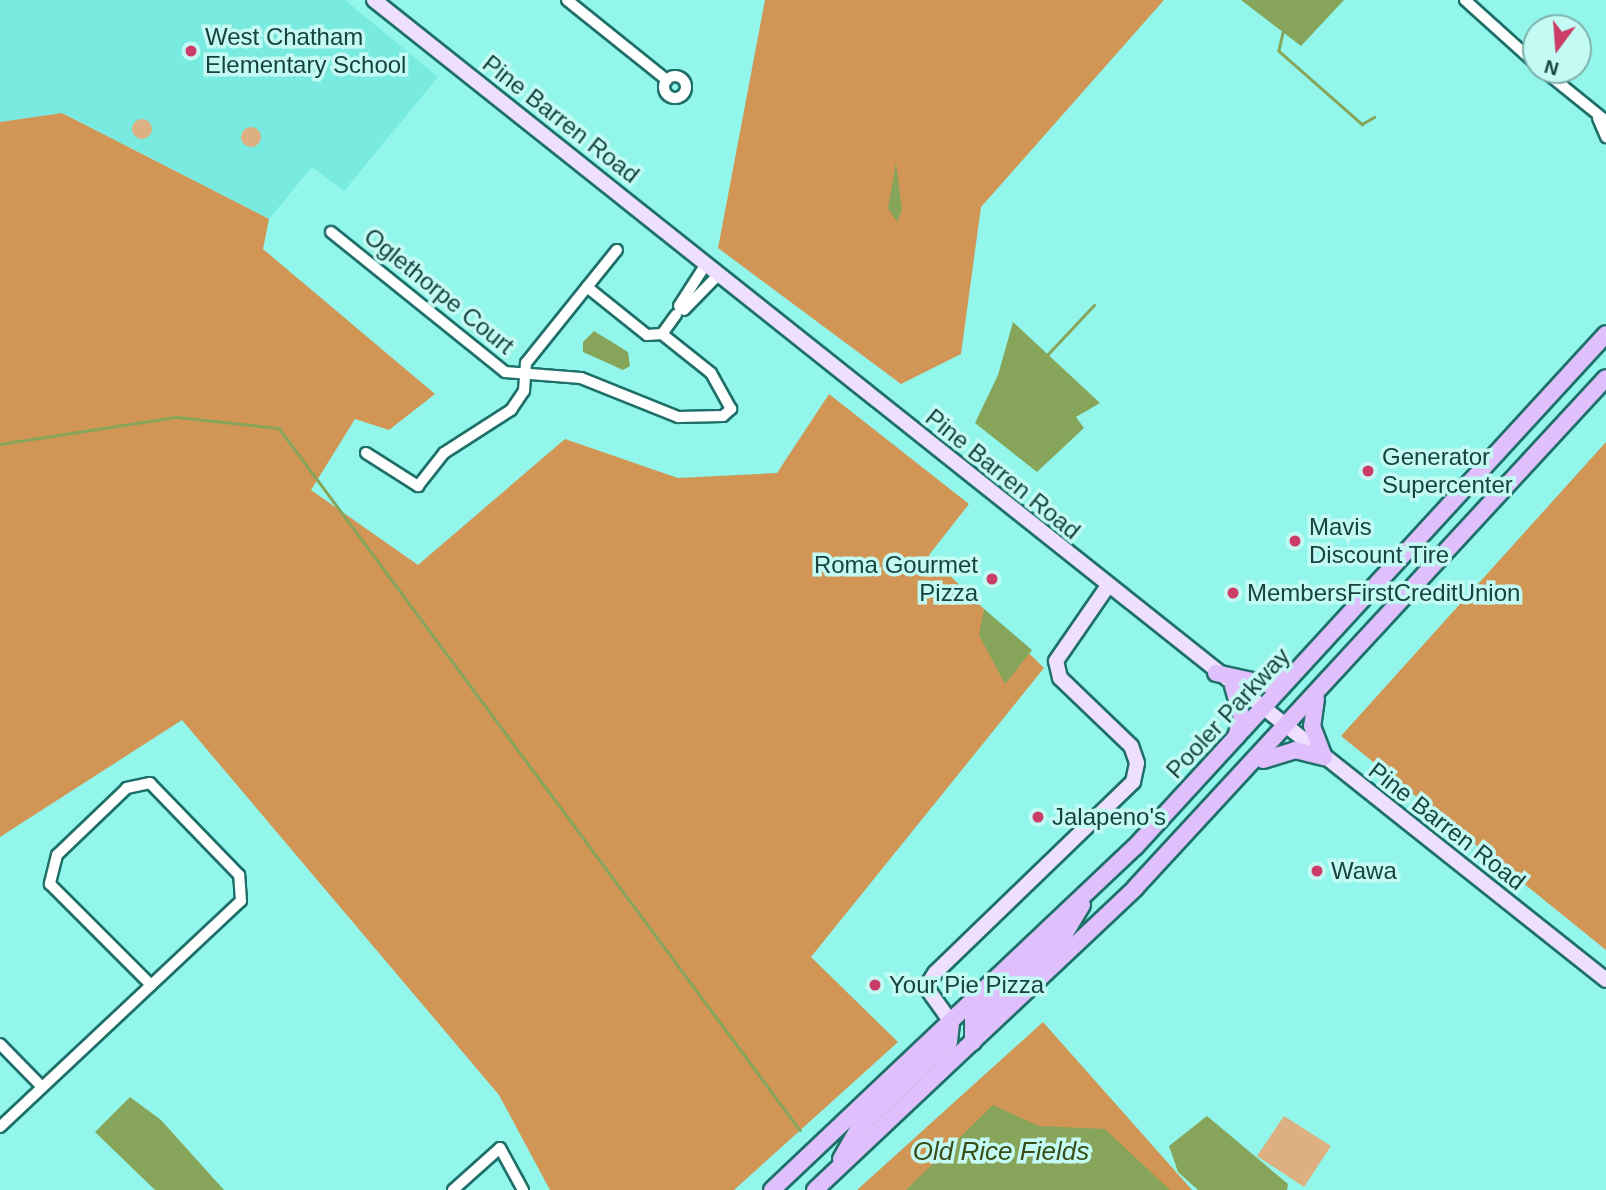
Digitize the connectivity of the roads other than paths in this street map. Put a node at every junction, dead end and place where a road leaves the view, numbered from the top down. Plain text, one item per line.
1 (374, 0) edge
2 (567, 0) edge
3 (1465, 0) edge
4 (1522, 51) edge
5 (667, 80) dead end
6 (1560, 84) edge
7 (1606, 110) edge
8 (1602, 120) edge
9 (1606, 137) edge
10 (331, 232) dead end
11 (617, 250) dead end
12 (706, 264) junction
13 (719, 274) junction
14 (587, 288) junction
15 (679, 310) junction
16 (662, 334) junction
17 (1606, 334) edge
18 (1606, 369) edge
19 (524, 374) junction
20 (1606, 378) edge
21 (1589, 396) junction
22 (366, 453) dead end
23 (1107, 587) junction
24 (1297, 672) junction
25 (1216, 673) junction
26 (1233, 686) junction
27 (1316, 697) junction
28 (1263, 710) junction
29 (1288, 728) junction
30 (1233, 742) junction
31 (1324, 757) junction
32 (1255, 764) junction
33 (1095, 885) junction
34 (1606, 980) edge
35 (151, 985) junction
36 (951, 1022) junction
37 (973, 1042) junction
38 (0, 1044) edge
39 (39, 1084) junction
40 (0, 1127) edge
41 (833, 1173) junction
42 (789, 1174) junction
43 (453, 1190) edge
44 (523, 1190) edge
45 (772, 1190) edge
46 (778, 1190) edge
47 (815, 1190) edge

1 - 12 main road, Pine Barren Road
2 - 5 street
3 - 4 street
6 - 8 street
7 - 8 street
8 - 9 street
10 - 19 street, Oglethorpe Court
11 - 14 street
12 - 13 main road, Pine Barren Road
12 - 15 street
13 - 15 street
13 - 23 main road, Pine Barren Road
14 - 16 street
14 - 19 street
15 - 16 street
16 - 19 street, Oglethorpe Court
17 - 24 main road, Pooler Parkway
18 - 21 main road
19 - 22 street
20 - 21 main road
21 - 27 main road
23 - 25 main road, Pine Barren Road
23 - 36 main road
24 - 25 main road
24 - 28 main road, Pooler Parkway
25 - 26 main road, Pine Barren Road
26 - 28 main road, Pine Barren Road
26 - 30 main road
27 - 29 main road
27 - 31 main road
28 - 29 main road, Pine Barren Road
28 - 30 main road, Pooler Parkway
29 - 31 main road, Pine Barren Road
29 - 32 main road
30 - 33 main road, Pooler Parkway
31 - 32 main road
31 - 34 main road, Pine Barren Road
32 - 37 main road
33 - 36 main road, Pooler Parkway
33 - 37 main road
35 - 35 street
35 - 39 street
36 - 41 main road
36 - 42 main road, Pooler Parkway
37 - 41 main road
38 - 39 street
39 - 40 street
41 - 47 main road
42 - 45 main road, Pooler Parkway
42 - 46 main road
43 - 44 street

